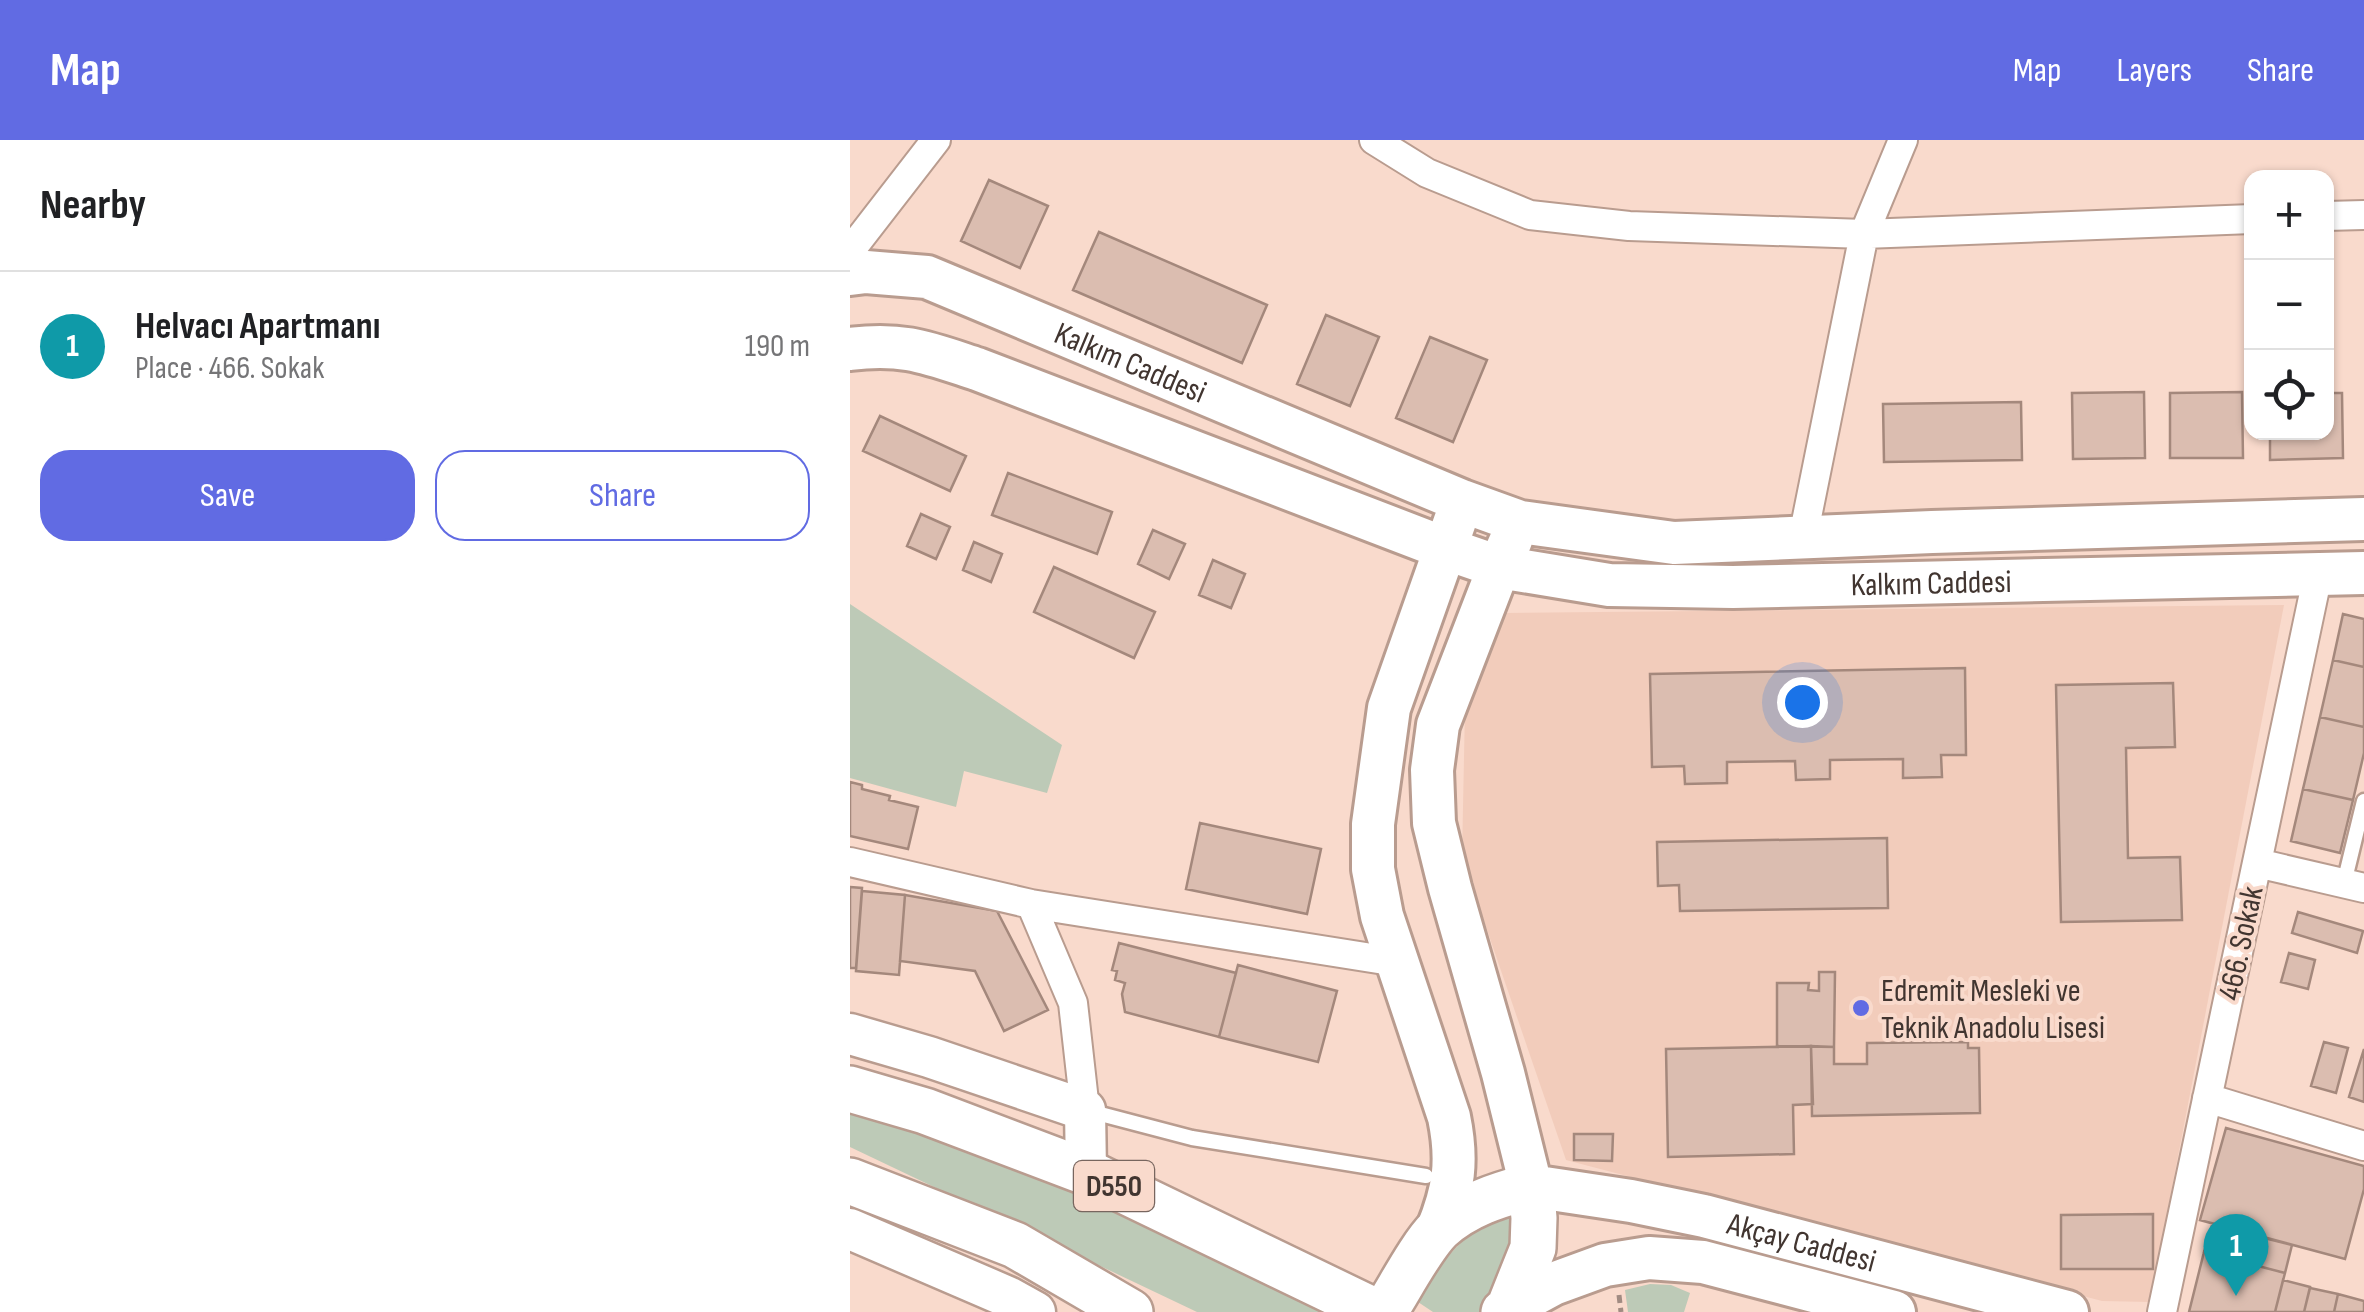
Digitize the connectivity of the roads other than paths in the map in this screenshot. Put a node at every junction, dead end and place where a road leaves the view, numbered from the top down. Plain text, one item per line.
1 (936, 140) edge
2 (1374, 140) edge
3 (1903, 140) edge
4 (2364, 215) edge
5 (2334, 216) edge
6 (2244, 219) edge
7 (1864, 234) junction
8 (850, 251) edge
9 (850, 274) edge
10 (850, 349) edge
11 (1462, 502) junction
12 (2364, 519) edge
13 (1520, 522) junction
14 (1803, 537) junction
15 (1444, 548) junction
16 (1499, 567) junction
17 (2364, 573) edge
18 (2318, 574) junction
19 (2364, 802) edge
20 (850, 862) edge
21 (2256, 863) junction
22 (2354, 886) edge
23 (1031, 904) junction
24 (1397, 962) junction
25 (850, 1034) edge
26 (850, 1089) edge
27 (2207, 1098) junction
28 (1085, 1110) junction
29 (2364, 1146) edge
30 (1086, 1172) junction
31 (1426, 1176) dead end
32 (850, 1181) edge
33 (1531, 1186) junction
34 (850, 1229) edge
35 (1437, 1231) junction
36 (1379, 1310) edge
37 (1506, 1310) edge
38 (1035, 1312) edge
39 (1130, 1312) edge
40 (1894, 1312) edge
41 (2067, 1312) edge
42 (2162, 1312) edge

1 - 8 street
2 - 7 street
3 - 7 street
4 - 5 street
6 - 7 street
7 - 14 street
9 - 11 main road, Kalkım Caddesi
10 - 15 main road, Kalkım Caddesi
11 - 13 main road, Kalkım Caddesi
11 - 15 main road
12 - 14 main road, Kalkım Caddesi
13 - 14 main road, Kalkım Caddesi
13 - 16 main road
15 - 16 main road, Kalkım Caddesi
15 - 24 main road
16 - 18 main road, Kalkım Caddesi
16 - 33 main road
17 - 18 main road, Kalkım Caddesi
18 - 21 street, 466. Sokak
19 - 22 lane
20 - 23 street
21 - 22 street
21 - 27 street, 466. Sokak
23 - 24 street
23 - 28 street
24 - 35 main road
25 - 28 main road
26 - 30 highway, D550
27 - 29 street
27 - 42 street, 466. Sokak
28 - 30 main road
28 - 31 lane
30 - 36 highway, D550
32 - 39 highway
33 - 35 highway
33 - 37 highway
33 - 41 main road, Akçay Caddesi
34 - 38 main road
35 - 36 highway
37 - 40 main road, Akçay Caddesi

